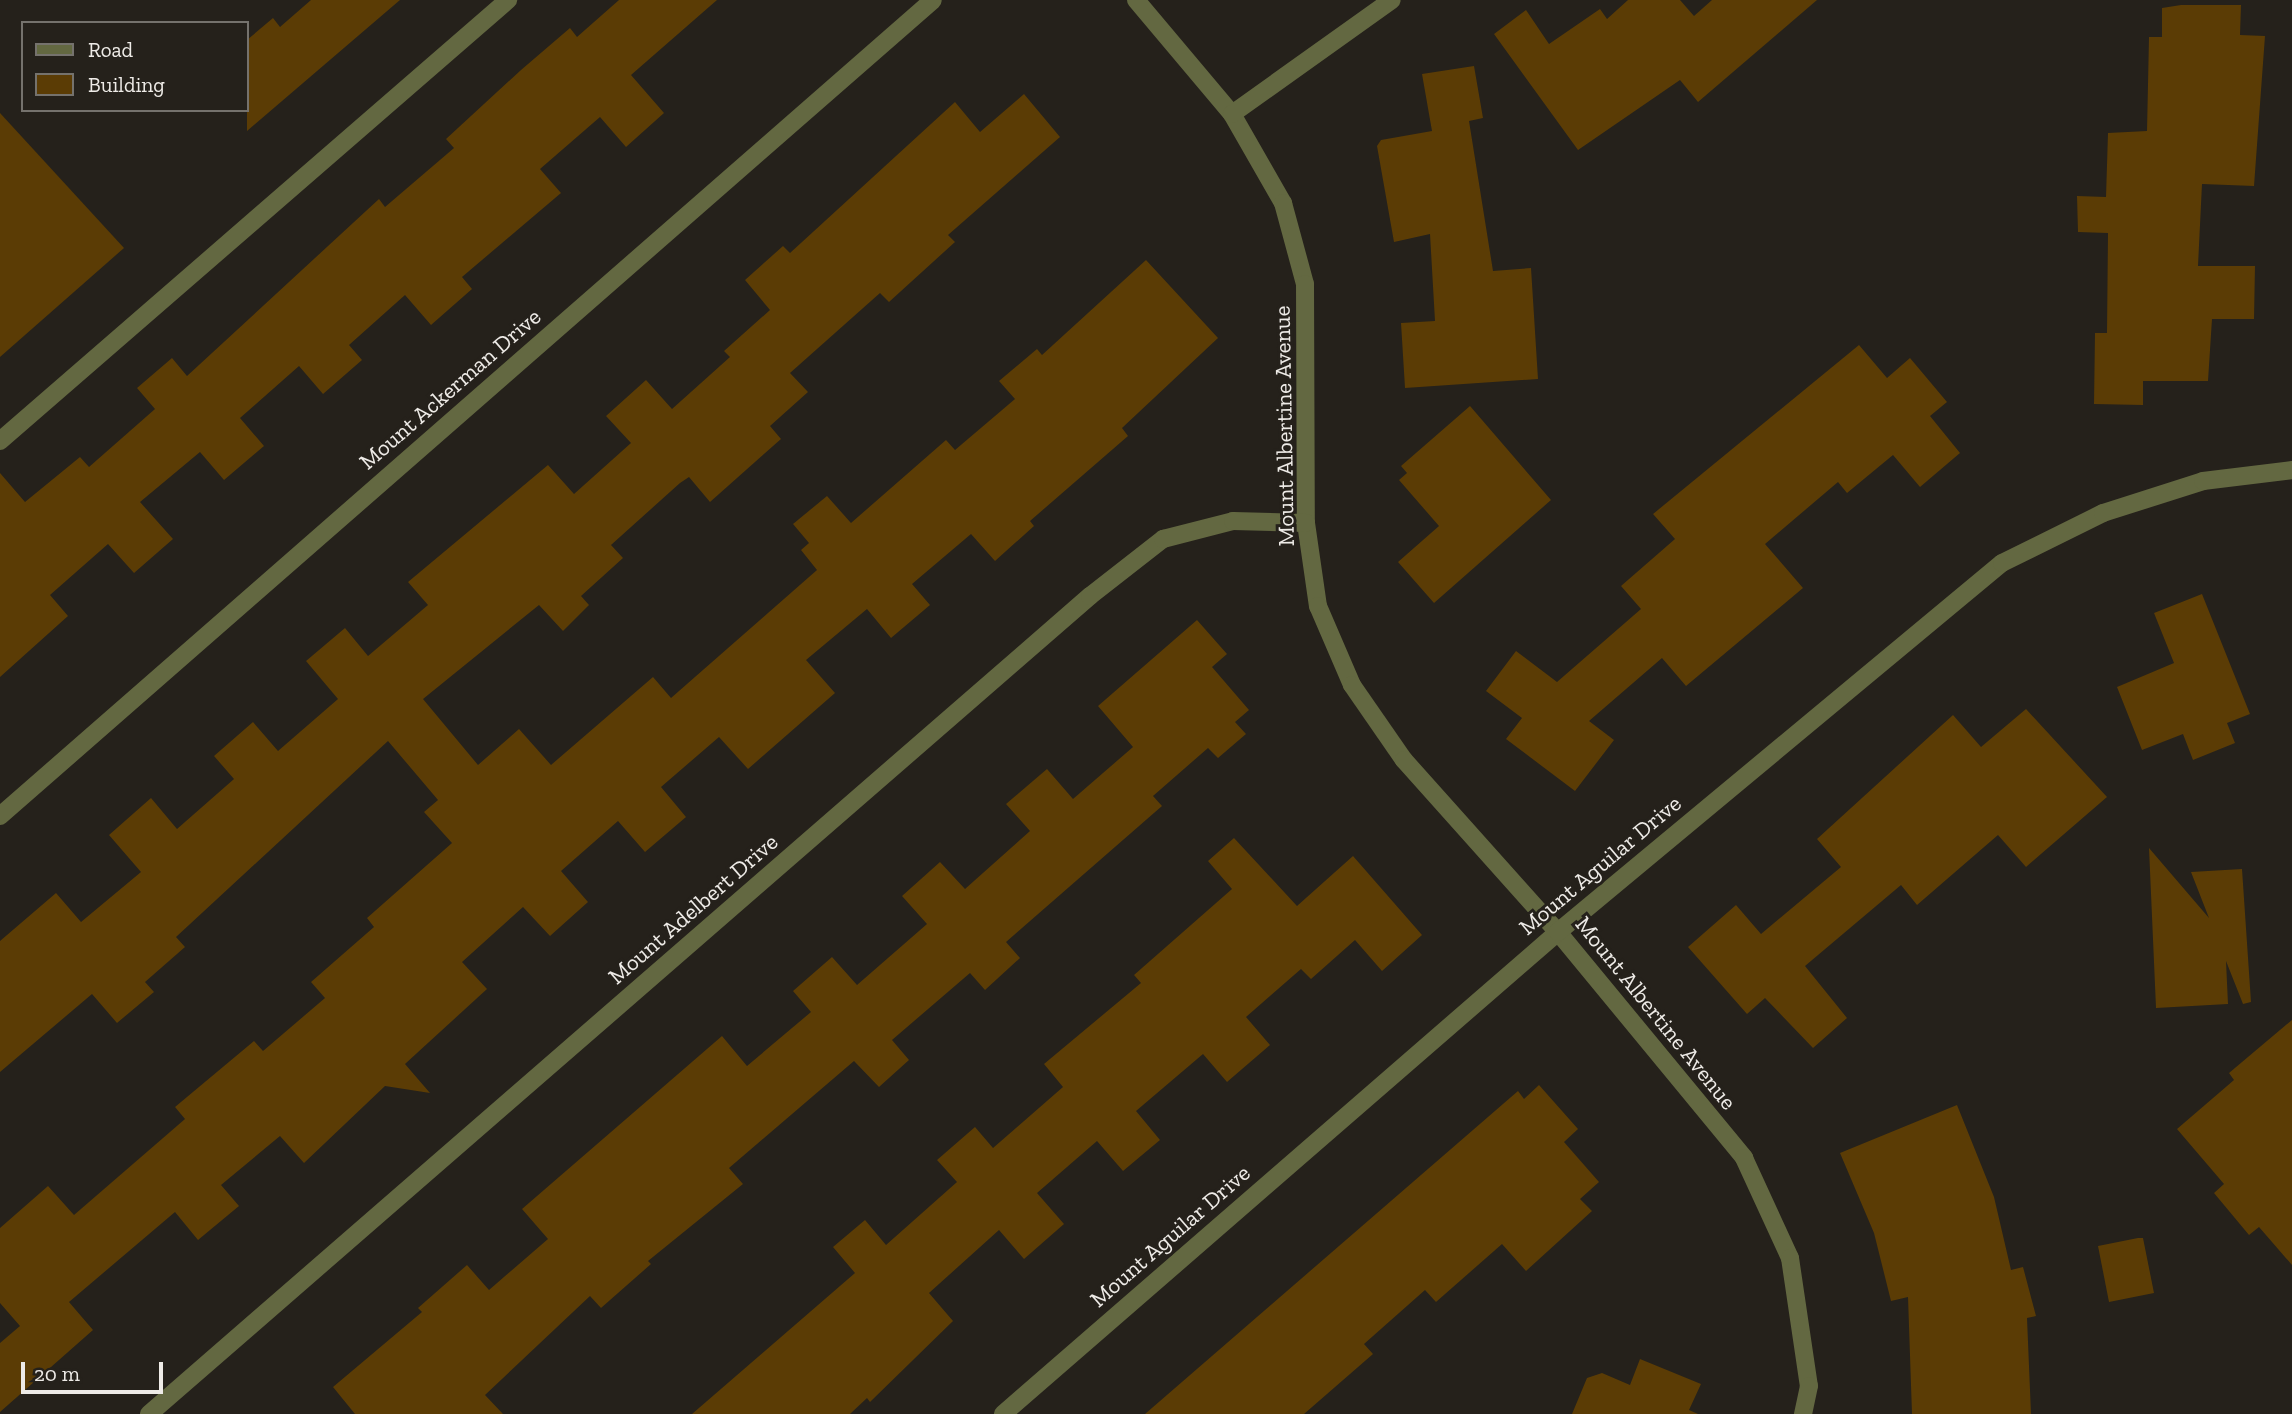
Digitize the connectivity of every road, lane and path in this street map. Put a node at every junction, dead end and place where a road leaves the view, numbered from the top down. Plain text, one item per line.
1 (508, 0) edge
2 (933, 0) edge
3 (1136, 0) edge
4 (1392, 0) edge
5 (1232, 114) junction
6 (0, 441) edge
7 (2292, 470) edge
8 (1306, 523) junction
9 (0, 816) edge
10 (1558, 932) junction
11 (149, 1414) edge
12 (1003, 1414) edge
13 (1803, 1414) edge

1 - 6 street
2 - 9 street, Mount Ackerman Drive
3 - 5 street, Mount Albertine Avenue
4 - 5 street
5 - 8 street, Mount Albertine Avenue
7 - 10 street, Mount Aguilar Drive
8 - 10 street, Mount Albertine Avenue
8 - 11 street, Mount Adelbert Drive
10 - 12 street, Mount Aguilar Drive
10 - 13 street, Mount Albertine Avenue

